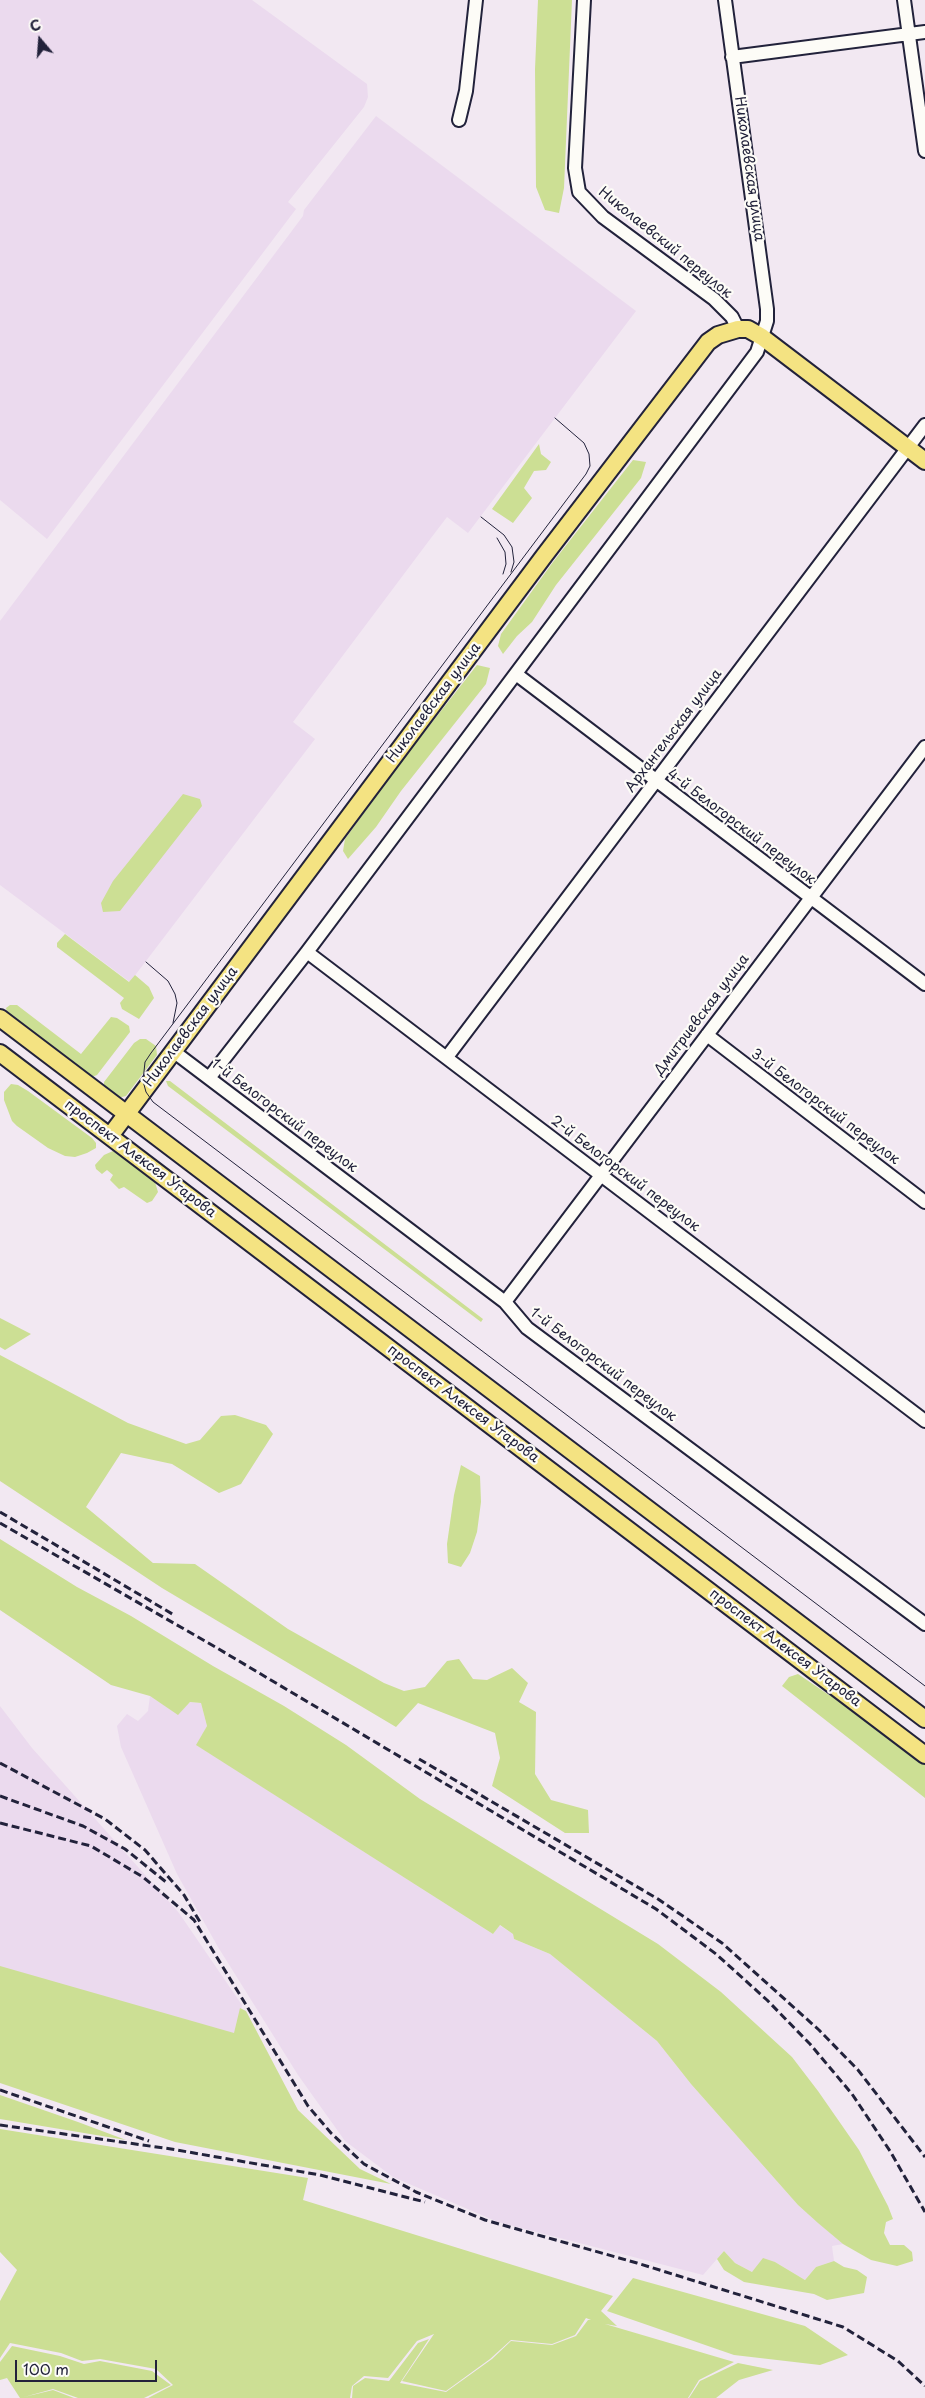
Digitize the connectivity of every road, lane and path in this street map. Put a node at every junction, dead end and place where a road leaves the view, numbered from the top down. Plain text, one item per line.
1 (476, 0) edge
2 (584, 0) edge
3 (725, 0) edge
4 (904, 0) edge
5 (925, 32) edge
6 (909, 34) junction
7 (732, 57) junction
8 (459, 120) dead end
9 (925, 151) edge
10 (738, 329) junction
11 (762, 337) junction
12 (925, 425) edge
13 (908, 448) junction
14 (925, 461) edge
15 (516, 674) junction
16 (925, 747) edge
17 (655, 780) junction
18 (810, 898) junction
19 (307, 952) junction
20 (925, 984) edge
21 (0, 1018) edge
22 (707, 1035) junction
23 (173, 1051) junction
24 (0, 1053) edge
25 (448, 1057) junction
26 (209, 1078) junction
27 (126, 1113) junction
28 (110, 1136) junction
29 (602, 1175) junction
30 (925, 1202) edge
31 (505, 1302) junction
32 (925, 1421) edge
33 (925, 1624) edge
34 (925, 1719) edge
35 (925, 1754) edge

1 - 8 street
2 - 10 street, Николаевский переулок
3 - 7 street, Николаевская улица
4 - 6 street
5 - 6 street
6 - 7 street
6 - 9 street
7 - 11 street, Николаевская улица
10 - 11 main road
10 - 23 main road, Николаевская улица
11 - 13 main road
11 - 15 street, Николаевская улица
12 - 13 street, Архангельская улица
13 - 14 main road
13 - 17 street, Архангельская улица
15 - 17 street, 4-й Белогорский переулок
15 - 19 street, Николаевская улица
16 - 18 street, Дмитриевская улица
17 - 18 street, 4-й Белогорский переулок
17 - 25 street, Архангельская улица
18 - 20 street, 4-й Белогорский переулок
18 - 22 street, Дмитриевская улица
19 - 25 street, 2-й Белогорский переулок
19 - 26 street, Николаевская улица
21 - 27 main road, проспект Алексея Угарова
22 - 29 street, Дмитриевская улица
22 - 30 street, 3-й Белогорский переулок
23 - 26 street, 1-й Белогорский переулок
23 - 27 main road, Николаевская улица
24 - 28 main road, проспект Алексея Угарова
25 - 29 street, 2-й Белогорский переулок
26 - 31 street, 1-й Белогорский переулок
27 - 28 main road, Николаевская улица
27 - 34 main road, проспект Алексея Угарова
28 - 35 main road, проспект Алексея Угарова
29 - 31 street, Дмитриевская улица
29 - 32 street, 2-й Белогорский переулок
31 - 33 street, 1-й Белогорский переулок

